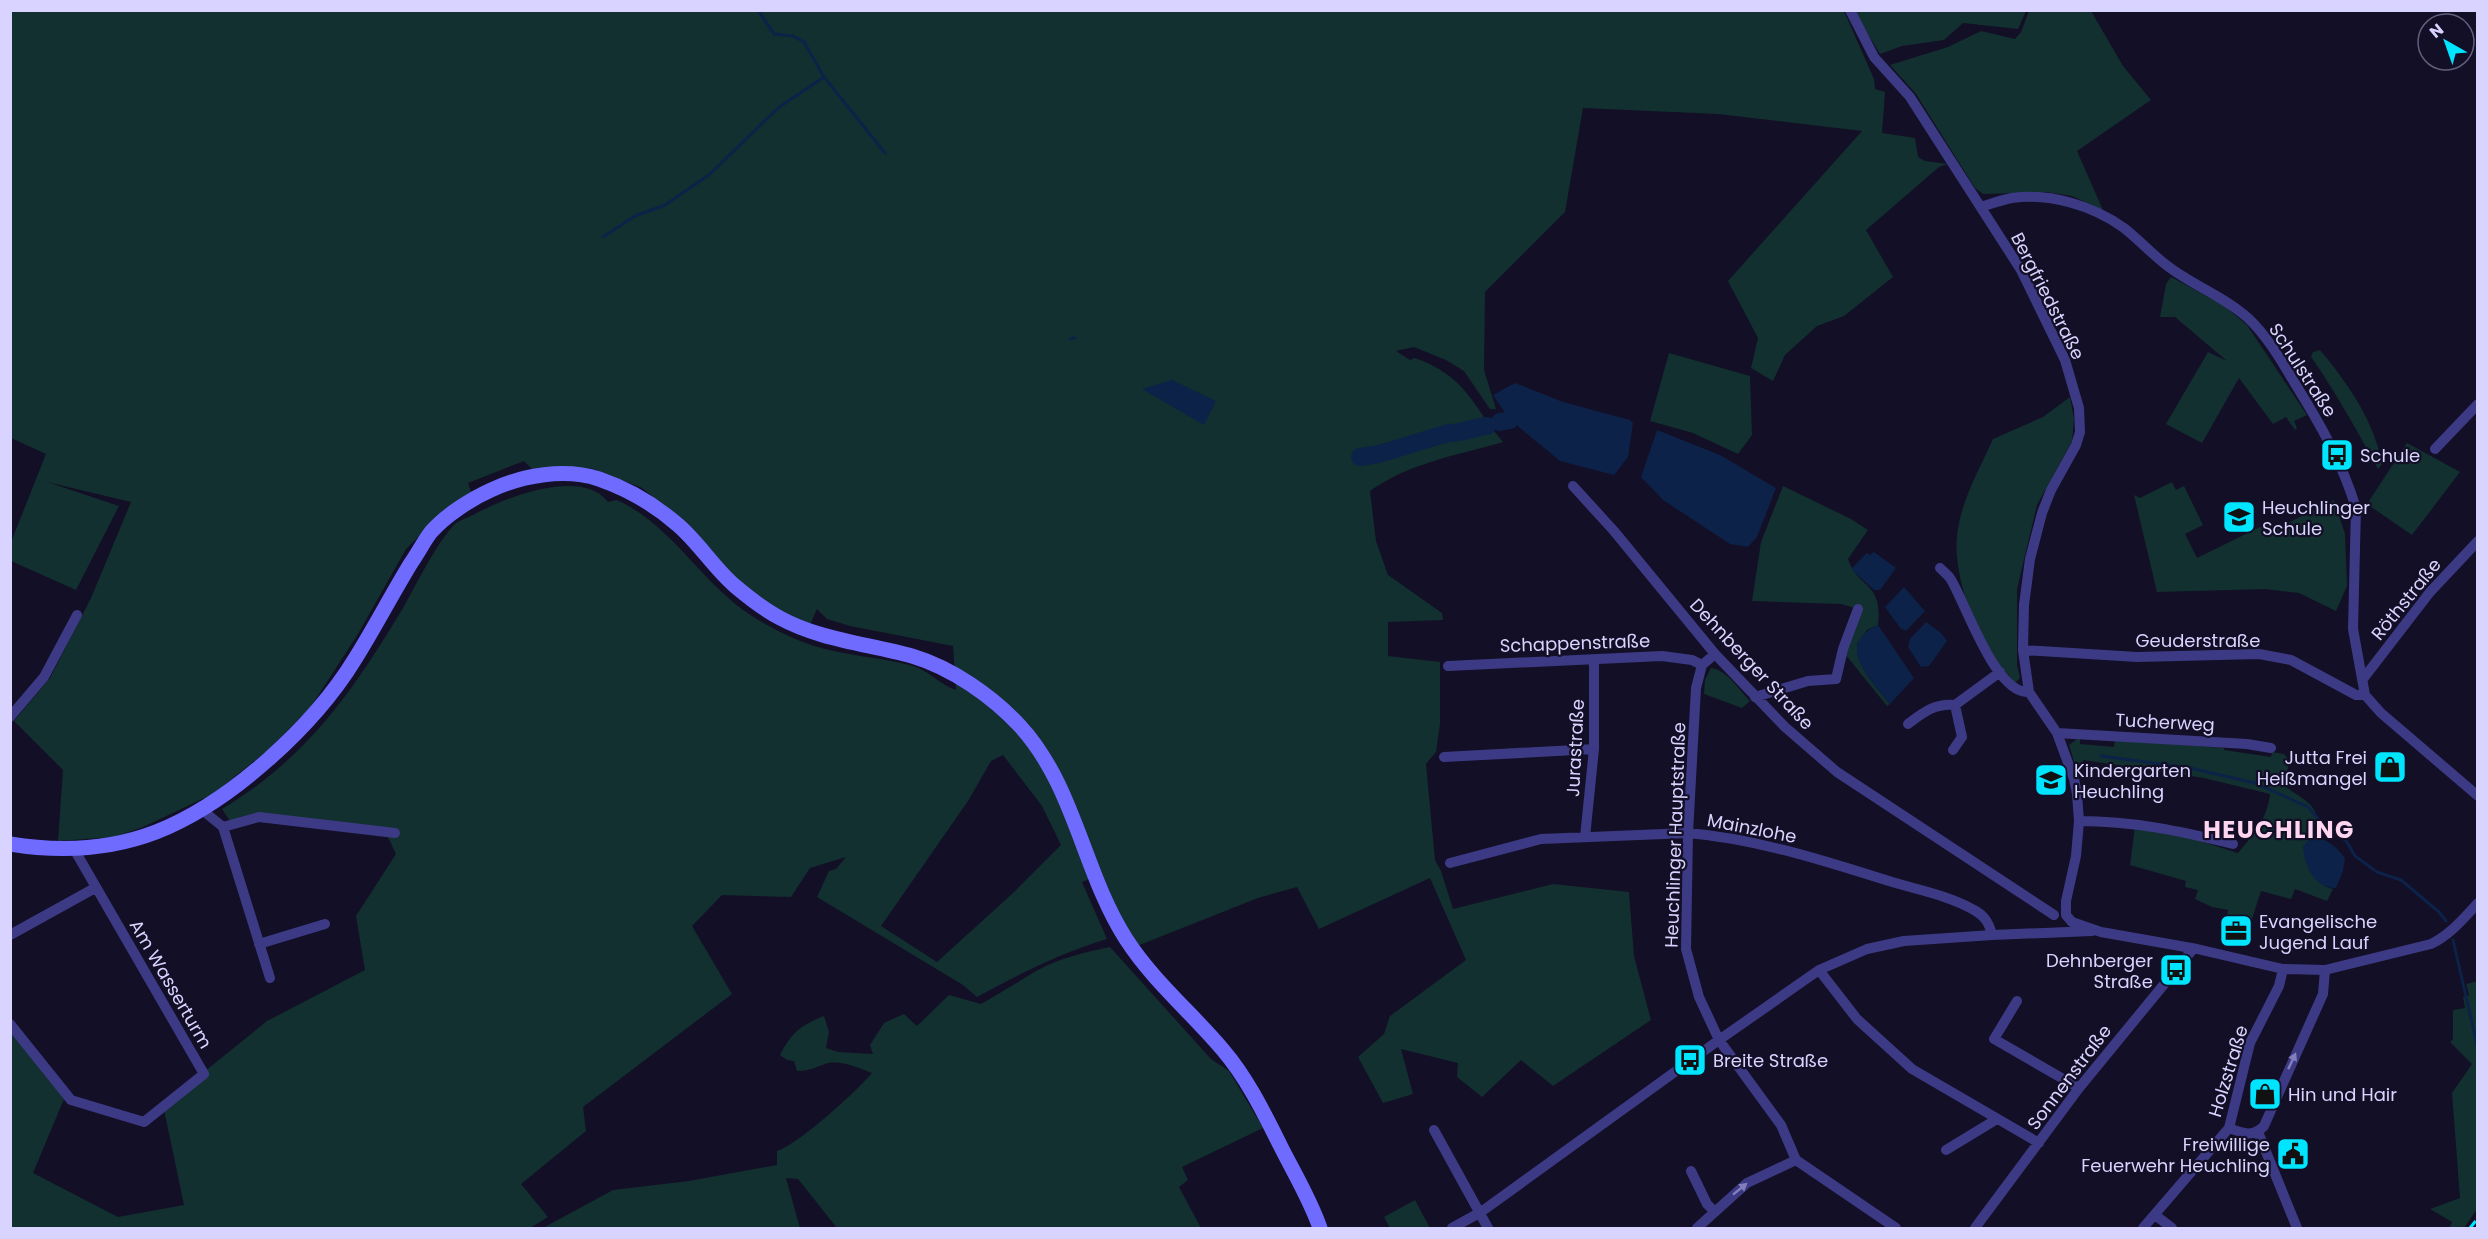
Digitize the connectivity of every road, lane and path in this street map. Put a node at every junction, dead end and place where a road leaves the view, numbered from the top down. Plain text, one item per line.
1 (1855, 12) edge
2 (1981, 207) junction
3 (2478, 404) edge
4 (2435, 449) dead end
5 (1573, 486) dead end
6 (2478, 542) edge
7 (1940, 568) dead end
8 (1858, 609) dead end
9 (77, 615) dead end
10 (2023, 650) junction
11 (1715, 654) junction
12 (1594, 660) junction
13 (1702, 665) junction
14 (1448, 666) dead end
15 (2000, 672) junction
16 (2364, 679) junction
17 (2029, 692) junction
18 (2365, 695) junction
19 (1755, 697) junction
20 (1955, 705) junction
21 (10, 717) edge
22 (1908, 724) dead end
23 (2057, 732) junction
24 (2271, 748) dead end
25 (1594, 749) junction
26 (1953, 750) dead end
27 (1444, 757) dead end
28 (2478, 796) edge
29 (201, 809) junction
30 (2079, 821) junction
31 (223, 827) junction
32 (395, 833) dead end
33 (1688, 833) junction
34 (1585, 837) junction
35 (10, 844) edge
36 (2233, 844) dead end
37 (74, 849) junction
38 (1450, 863) dead end
39 (95, 888) junction
40 (2478, 903) edge
41 (2065, 909) junction
42 (2054, 915) junction
43 (325, 924) dead end
44 (2102, 932) junction
45 (2051, 933) junction
46 (1992, 934) junction
47 (10, 935) edge
48 (260, 944) junction
49 (2193, 949) junction
50 (1819, 969) junction
51 (2283, 969) junction
52 (2325, 970) junction
53 (270, 978) dead end
54 (2017, 1001) dead end
55 (10, 1024) edge
56 (1719, 1040) junction
57 (2079, 1088) junction
58 (1997, 1119) junction
59 (2229, 1128) junction
60 (1434, 1130) dead end
61 (2258, 1132) junction
62 (2039, 1143) junction
63 (1946, 1150) dead end
64 (1796, 1160) junction
65 (1690, 1171) dead end
66 (1714, 1211) junction
67 (1481, 1212) junction
68 (2155, 1215) junction
69 (1320, 1228) edge
70 (1452, 1228) edge
71 (1488, 1228) edge
72 (1697, 1228) edge
73 (1896, 1228) edge
74 (1975, 1228) edge
75 (2143, 1228) edge
76 (2172, 1228) edge
77 (2297, 1228) edge

1 - 2 street, Bergfriedstraße
2 - 10 street, Bergfriedstraße
2 - 16 street, Schulstraße
3 - 4 street
5 - 11 street, Dehnberger Straße
6 - 16 street, Röthstraße
7 - 15 street
8 - 19 street
9 - 21 street
10 - 17 street, Bergfriedstraße
10 - 18 street, Geuderstraße
11 - 13 street
11 - 19 street, Dehnberger Straße
12 - 13 street, Schappenstraße
12 - 14 street, Schappenstraße
12 - 25 street, Jurastraße
13 - 33 street, Heuchlinger Hauptstraße
15 - 17 street
15 - 20 street
16 - 18 street, Schulstraße
17 - 23 street, Bergfriedstraße
18 - 28 street
19 - 42 street, Dehnberger Straße
20 - 22 street
20 - 26 street
23 - 24 street, Tucherweg
23 - 30 street, Bergfriedstraße
25 - 27 street
25 - 34 street, Jurastraße
29 - 31 street
29 - 37 street
29 - 69 street
30 - 36 street
30 - 41 street, Bergfriedstraße
31 - 32 street
31 - 48 street
33 - 34 street, Mainzlohe
33 - 46 street, Mainzlohe
33 - 56 street, Heuchlinger Hauptstraße
34 - 38 street, Mainzlohe
35 - 37 street
37 - 39 street, Am Wasserturm
39 - 47 street
39 - 55 street, Am Wasserturm
40 - 52 street
41 - 42 street
41 - 44 street
42 - 45 street
43 - 48 street
44 - 45 street
44 - 49 street
45 - 46 street
46 - 50 street
48 - 53 street
49 - 51 street
49 - 57 street, Sonnenstraße
50 - 56 street
50 - 58 street
51 - 52 street
51 - 59 street, Holzstraße
61 -> 52 street
54 - 57 street
56 - 64 street, Heuchlinger Hauptstraße
56 - 67 street
57 - 62 street, Sonnenstraße
58 - 62 street
58 - 63 street
59 - 61 street
59 - 68 street, Holzstraße
60 - 67 street
61 - 77 street
62 - 74 street, Sonnenstraße
66 -> 64 street
64 - 73 street
65 - 66 street
66 - 72 street
67 - 70 street
67 - 71 street
68 - 75 street, Holzstraße
68 - 76 street

